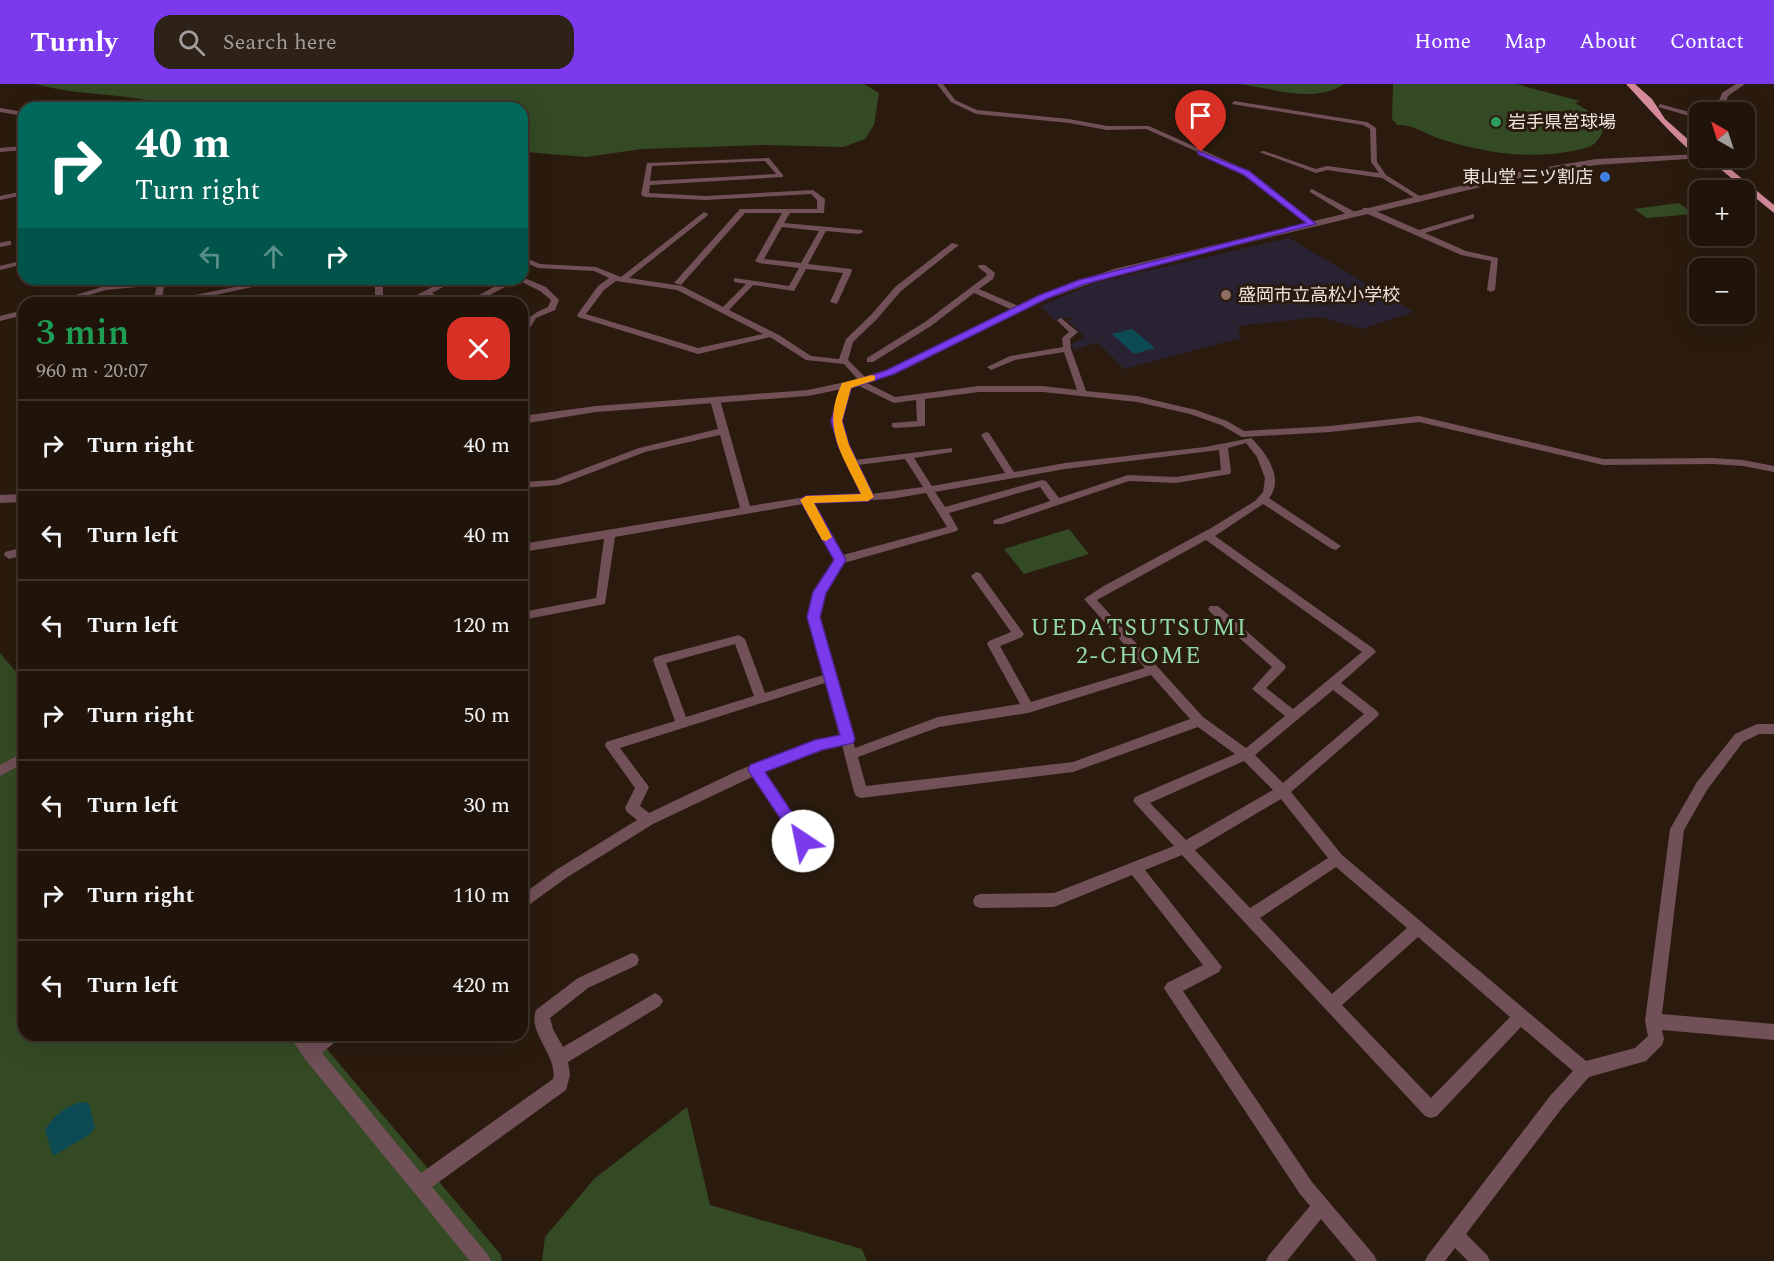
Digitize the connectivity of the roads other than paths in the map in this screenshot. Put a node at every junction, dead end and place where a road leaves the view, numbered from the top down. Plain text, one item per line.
1 (940, 84) edge
2 (1630, 84) edge
3 (1638, 84) edge
4 (1741, 84) edge
5 (1724, 102) edge
6 (1234, 103) dead end
7 (1660, 106) junction
8 (0, 110) edge
9 (18, 113) edge
10 (1689, 114) edge
11 (1689, 135) edge
12 (1689, 146) edge
13 (18, 148) edge
14 (0, 150) edge
15 (1262, 152) dead end
16 (1689, 157) edge
17 (1714, 168) edge
18 (1724, 168) edge
19 (1384, 176) junction
20 (1728, 180) edge
21 (647, 183) junction
22 (1312, 190) dead end
23 (18, 194) edge
24 (1416, 197) junction
25 (0, 198) edge
26 (1755, 204) edge
27 (1366, 210) junction
28 (1774, 210) edge
29 (786, 213) junction
30 (704, 214) dead end
31 (1352, 214) junction
32 (1471, 216) dead end
33 (1774, 220) edge
34 (1312, 224) junction
35 (778, 225) junction
36 (824, 229) junction
37 (859, 232) dead end
38 (1418, 233) junction
39 (955, 245) dead end
40 (528, 261) edge
41 (18, 264) edge
42 (803, 266) junction
43 (982, 267) dead end
44 (0, 268) edge
45 (619, 278) junction
46 (737, 280) dead end
47 (528, 282) edge
48 (752, 282) junction
49 (678, 283) dead end
50 (104, 285) edge
51 (136, 285) edge
52 (219, 285) edge
53 (254, 285) edge
54 (442, 285) edge
55 (503, 285) edge
56 (101, 289) junction
57 (973, 290) junction
58 (1491, 290) dead end
59 (217, 292) junction
60 (425, 293) junction
61 (74, 297) edge
62 (103, 297) edge
63 (195, 297) edge
64 (417, 297) edge
65 (433, 297) edge
66 (480, 297) edge
67 (834, 302) dead end
68 (1018, 309) junction
69 (723, 311) junction
70 (18, 314) edge
71 (528, 316) edge
72 (533, 317) junction
73 (0, 319) edge
74 (1061, 320) dead end
75 (528, 325) edge
76 (770, 335) junction
77 (1067, 349) junction
78 (870, 360) dead end
79 (843, 362) junction
80 (991, 367) dead end
81 (863, 382) junction
82 (846, 386) junction
83 (1083, 392) junction
84 (920, 397) junction
85 (715, 400) junction
86 (528, 419) edge
87 (896, 425) dead end
88 (723, 431) junction
89 (986, 435) dead end
90 (1223, 446) junction
91 (949, 450) dead end
92 (908, 455) junction
93 (852, 463) junction
94 (1774, 469) edge
95 (1034, 470) junction
96 (1011, 474) junction
97 (1042, 483) junction
98 (528, 485) edge
99 (927, 489) junction
100 (868, 497) junction
101 (18, 498) edge
102 (0, 499) edge
103 (806, 500) junction
104 (1264, 500) junction
105 (1056, 501) junction
106 (746, 510) junction
107 (944, 511) junction
108 (998, 522) dead end
109 (610, 534) junction
110 (1206, 536) junction
111 (1336, 546) dead end
112 (528, 547) edge
113 (18, 553) edge
114 (9, 555) dead end
115 (840, 560) junction
116 (976, 576) dead end
117 (1214, 609) dead end
118 (528, 615) edge
119 (1153, 670) junction
120 (830, 677) junction
121 (1332, 683) junction
122 (761, 698) junction
123 (1028, 708) junction
124 (1293, 715) junction
125 (1199, 721) junction
126 (682, 723) junction
127 (1774, 729) edge
128 (848, 739) junction
129 (850, 755) junction
130 (1245, 755) junction
131 (18, 760) edge
132 (755, 770) junction
133 (0, 771) edge
134 (1283, 791) junction
135 (648, 820) junction
136 (803, 841) dead end
137 (1185, 848) junction
138 (1336, 859) junction
139 (1135, 868) junction
140 (528, 899) edge
141 (980, 901) dead end
142 (1249, 917) junction
143 (1416, 929) junction
144 (632, 960) dead end
145 (655, 1001) dead end
146 (1332, 1004) junction
147 (1520, 1017) junction
148 (1653, 1021) junction
149 (1774, 1032) edge
150 (302, 1041) edge
151 (324, 1041) edge
152 (311, 1053) junction
153 (560, 1058) junction
154 (1584, 1070) junction
155 (420, 1185) junction
156 (1321, 1206) junction
157 (1454, 1235) junction
158 (482, 1261) edge
159 (1275, 1261) edge
160 (1368, 1261) edge
161 (1434, 1261) edge
162 (1481, 1261) edge

1 - 34 street
2 - 12 highway
3 - 7 highway
4 - 5 street
6 - 19 street
7 - 10 street
7 - 11 highway
8 - 9 street
13 - 14 street
15 - 19 street
16 - 24 street
17 - 20 highway
18 - 28 highway
19 - 24 street
21 - 21 street
21 - 29 street
22 - 31 street
23 - 25 street
24 - 27 street
26 - 33 highway
27 - 31 street
27 - 38 street
29 - 35 street
29 - 49 street
30 - 45 street
31 - 34 street
32 - 38 street
34 - 68 street
35 - 36 street
35 - 42 street
36 - 37 street
36 - 42 street
38 - 58 street
39 - 79 street
40 - 45 street
41 - 44 street
42 - 48 street
42 - 67 street
43 - 57 street
45 - 69 street
45 - 76 street
46 - 48 street
47 - 72 street
48 - 69 street
50 - 56 street
51 - 56 street
52 - 59 street
53 - 59 street
54 - 60 street
55 - 66 street
56 - 61 street
56 - 62 street
57 - 68 street
57 - 78 street
59 - 63 street
60 - 64 street
60 - 65 street
68 - 81 street
69 - 76 street
70 - 73 street
71 - 72 street
72 - 75 street
74 - 77 street
76 - 79 street
77 - 80 street
77 - 83 street
79 - 81 street
81 - 82 street
81 - 84 street
82 - 85 street
82 - 93 street
83 - 84 street
83 - 94 street
84 - 87 street
85 - 86 street
85 - 88 street
88 - 98 street
88 - 106 street
89 - 96 street
90 - 95 street
90 - 104 street
90 - 105 street
91 - 92 street
92 - 93 street
92 - 99 street
93 - 100 street
95 - 96 street
95 - 97 street
96 - 99 street
97 - 105 street
97 - 107 street
99 - 100 street
99 - 107 street
100 - 103 street
101 - 102 street
103 - 106 street
103 - 115 street
104 - 110 street
104 - 111 street
105 - 108 street
106 - 109 street
107 - 115 street
109 - 112 street
109 - 118 street
110 - 119 street
110 - 121 street
113 - 114 street
115 - 120 street
116 - 123 street
117 - 124 street
119 - 123 street
119 - 125 street
120 - 122 street
120 - 128 street
121 - 124 street
121 - 134 street
122 - 126 street
122 - 126 street
123 - 129 street
124 - 130 street
125 - 129 street
125 - 130 street
126 - 135 street
127 - 148 street
128 - 129 street
128 - 132 street
130 - 134 street
130 - 137 street
131 - 133 street
132 - 135 street
132 - 136 street
134 - 137 street
134 - 138 street
135 - 140 street
137 - 139 street
137 - 142 street
138 - 142 street
138 - 143 street
139 - 141 street
139 - 156 street
142 - 146 street
143 - 146 street
143 - 147 street
144 - 153 street
145 - 153 street
146 - 147 street
147 - 154 street
148 - 149 street
148 - 154 street
150 - 152 street
151 - 152 street
152 - 155 street
153 - 155 street
154 - 157 street
155 - 158 street
156 - 159 street
156 - 160 street
157 - 161 street
157 - 162 street

